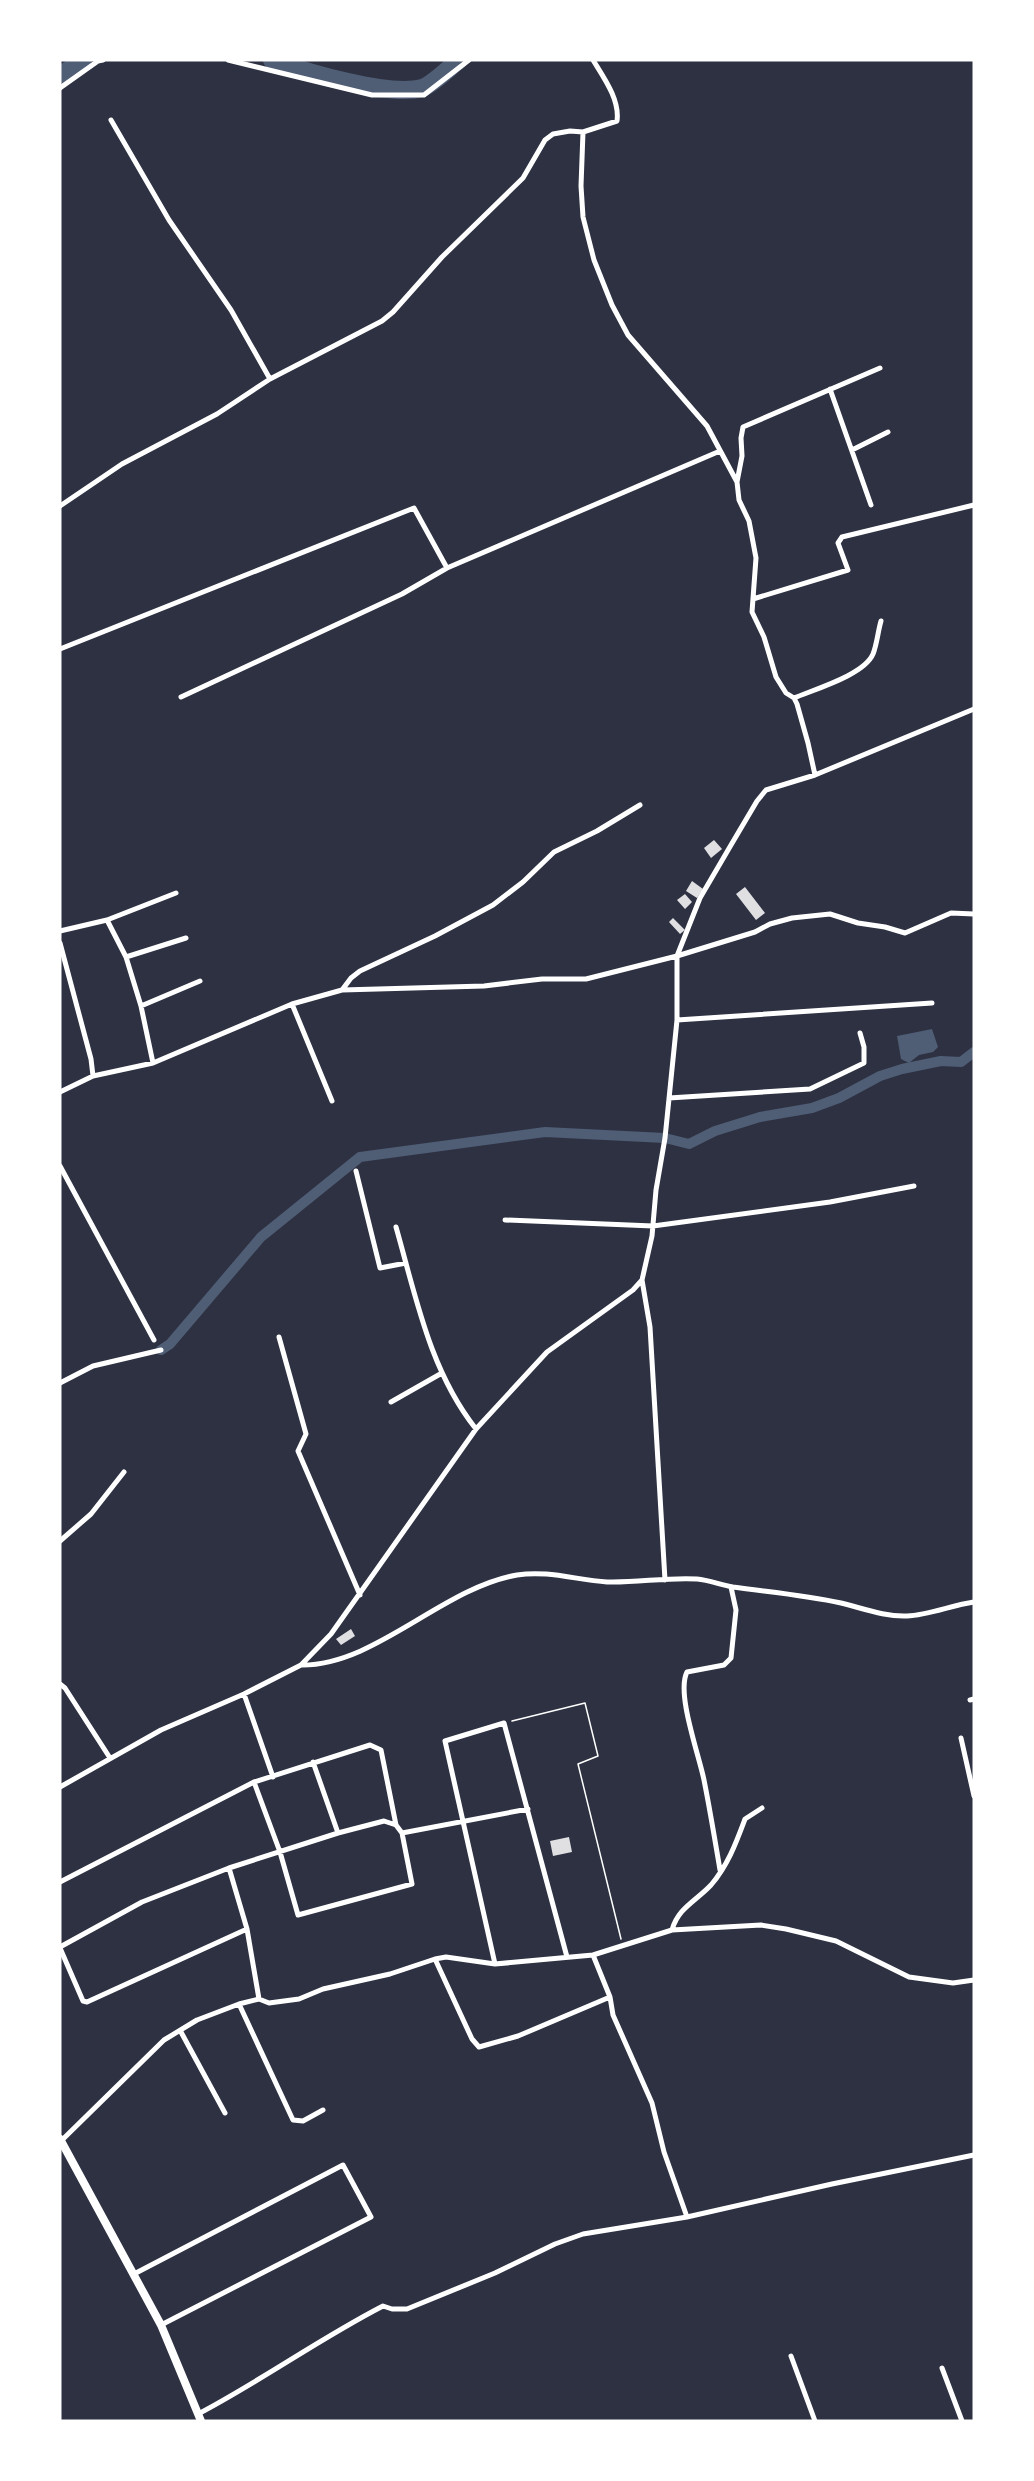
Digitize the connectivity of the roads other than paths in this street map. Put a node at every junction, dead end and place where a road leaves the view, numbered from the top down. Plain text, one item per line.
1 (104, 60) edge
2 (228, 60) edge
3 (469, 60) edge
4 (593, 60) edge
5 (239, 61) edge
6 (60, 88) edge
7 (111, 120) dead end
8 (583, 132) junction
9 (880, 368) dead end
10 (270, 380) junction
11 (830, 389) junction
12 (888, 432) dead end
13 (852, 450) junction
14 (720, 451) junction
15 (737, 482) junction
16 (871, 505) dead end
17 (974, 505) edge
18 (60, 506) edge
19 (447, 568) junction
20 (753, 598) junction
21 (881, 621) dead end
22 (60, 649) edge
23 (181, 697) dead end
24 (794, 698) junction
25 (974, 709) edge
26 (815, 775) junction
27 (640, 805) dead end
28 (176, 893) dead end
29 (974, 914) edge
30 (107, 920) junction
31 (60, 932) edge
32 (186, 938) dead end
33 (60, 943) edge
34 (677, 956) junction
35 (126, 957) junction
36 (200, 981) dead end
37 (342, 990) junction
38 (932, 1003) dead end
39 (292, 1004) junction
40 (141, 1006) junction
41 (677, 1020) junction
42 (860, 1033) dead end
43 (153, 1063) junction
44 (93, 1076) junction
45 (60, 1092) edge
46 (669, 1098) junction
47 (332, 1101) dead end
48 (60, 1166) edge
49 (356, 1171) dead end
50 (914, 1186) dead end
51 (505, 1220) dead end
52 (653, 1226) junction
53 (396, 1227) dead end
54 (406, 1263) junction
55 (642, 1280) junction
56 (279, 1337) dead end
57 (154, 1340) dead end
58 (161, 1350) dead end
59 (442, 1373) junction
60 (60, 1383) edge
61 (391, 1402) dead end
62 (476, 1429) junction
63 (124, 1472) dead end
64 (60, 1541) edge
65 (666, 1580) junction
66 (731, 1587) junction
67 (360, 1595) junction
68 (974, 1602) edge
69 (301, 1665) junction
70 (60, 1684) edge
71 (244, 1694) junction
72 (961, 1738) dead end
73 (110, 1758) junction
74 (313, 1761) junction
75 (273, 1777) junction
76 (254, 1782) junction
77 (60, 1787) edge
78 (974, 1796) edge
79 (762, 1808) dead end
80 (528, 1809) junction
81 (464, 1820) junction
82 (396, 1825) junction
83 (338, 1833) junction
84 (402, 1833) junction
85 (280, 1852) junction
86 (229, 1868) junction
87 (720, 1870) junction
88 (60, 1882) edge
89 (247, 1929) junction
90 (672, 1930) junction
91 (60, 1947) edge
92 (592, 1955) junction
93 (567, 1957) junction
94 (435, 1959) junction
95 (495, 1964) junction
96 (974, 1980) edge
97 (610, 1997) junction
98 (259, 1999) junction
99 (239, 2004) junction
100 (181, 2032) junction
101 (324, 2110) dead end
102 (225, 2113) dead end
103 (60, 2141) edge
104 (974, 2155) edge
105 (687, 2217) junction
106 (135, 2274) junction
107 (161, 2325) junction
108 (791, 2356) dead end
109 (942, 2368) dead end
110 (200, 2418) edge
111 (815, 2421) edge
112 (962, 2421) edge

1 - 6 street
2 - 5 street
3 - 5 street
4 - 8 street
7 - 10 street
8 - 10 street
8 - 14 street
9 - 11 street
10 - 18 street
11 - 13 street
11 - 15 street
12 - 13 street
13 - 16 street
14 - 15 street
14 - 19 street
15 - 20 street
17 - 20 street
19 - 22 street
19 - 23 street
20 - 24 street
21 - 24 street
24 - 26 street
25 - 26 street
26 - 34 street
27 - 37 street
28 - 30 street
29 - 34 street
30 - 31 street
30 - 35 street
32 - 35 street
33 - 44 street
34 - 37 street
34 - 41 street
35 - 40 street
36 - 40 street
37 - 39 street
38 - 41 street
39 - 43 street
39 - 47 street
40 - 43 street
41 - 46 street
42 - 46 street
43 - 44 street
44 - 45 street
46 - 52 street
48 - 57 street
49 - 54 street
50 - 52 street
51 - 52 street
52 - 55 street
53 - 54 street
54 - 59 street
55 - 62 street
55 - 65 street
56 - 67 street
58 - 60 street
59 - 61 street
59 - 62 street
62 - 67 street
63 - 64 street
65 - 66 street
65 - 69 street
66 - 68 street
66 - 87 street
67 - 69 street
69 - 71 street
70 - 73 street
71 - 73 street
71 - 75 street
72 - 78 street
73 - 77 street
74 - 75 street
74 - 82 street
74 - 83 street
75 - 76 street
76 - 85 street
76 - 88 street
79 - 87 street
80 - 81 street
80 - 81 street
80 - 93 street
81 - 84 street
81 - 95 street
82 - 83 street
82 - 84 street
83 - 85 street
84 - 85 street
85 - 86 street
86 - 89 street
86 - 91 street
87 - 90 street
89 - 91 street
89 - 98 street
90 - 92 street
90 - 96 street
92 - 93 street
92 - 97 street
93 - 95 street
94 - 95 street
94 - 97 street
94 - 98 street
97 - 105 street
98 - 99 street
99 - 100 street
99 - 101 street
100 - 102 street
100 - 103 street
103 - 106 main road
104 - 105 street
105 - 110 street
106 - 107 main road
106 - 107 street
107 - 110 main road
108 - 111 street
109 - 112 street

